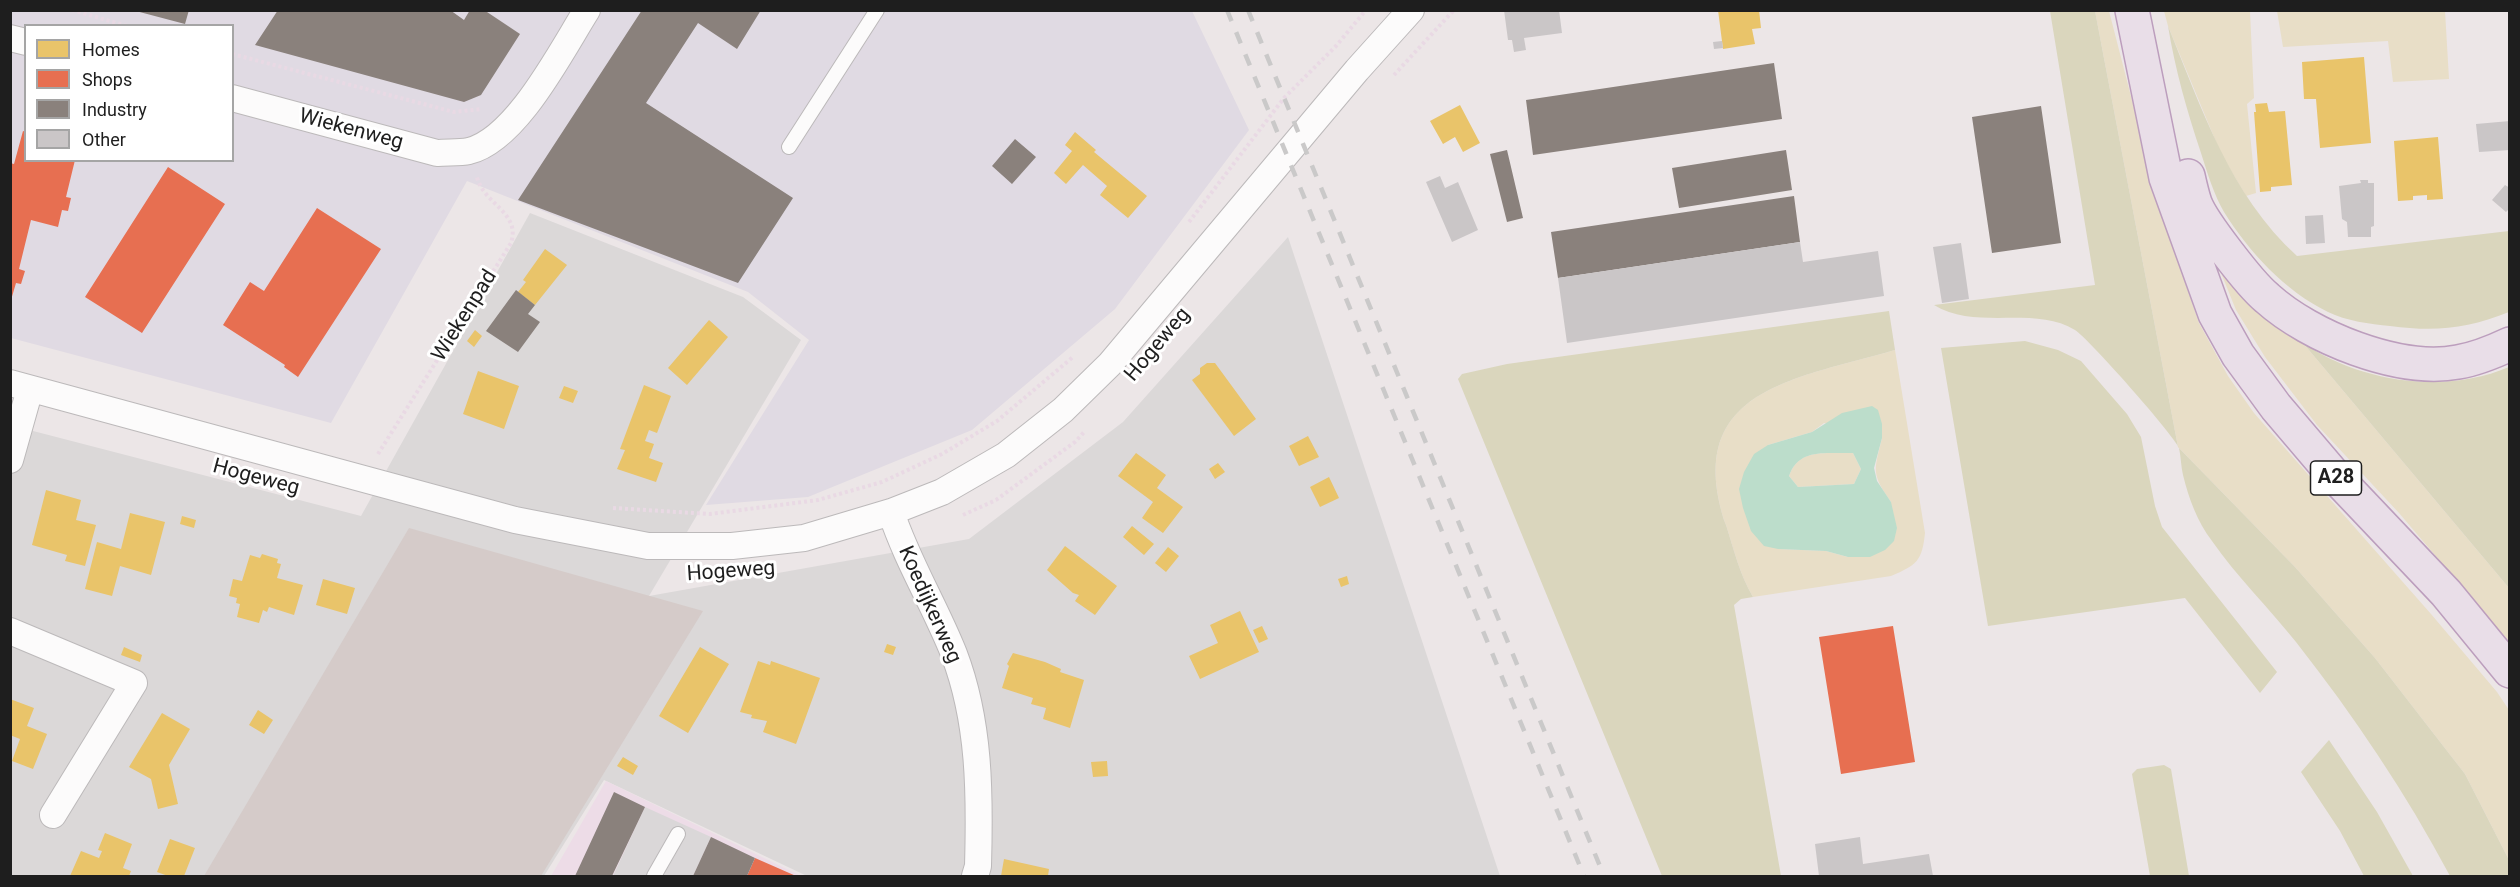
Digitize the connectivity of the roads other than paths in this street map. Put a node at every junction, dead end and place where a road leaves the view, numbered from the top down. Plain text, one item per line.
1 (587, 10) edge
2 (878, 10) edge
3 (1411, 10) edge
4 (2132, 10) edge
5 (2148, 10) edge
6 (234, 99) edge
7 (789, 147) dead end
8 (2510, 344) edge
9 (20, 386) edge
10 (10, 460) edge
11 (891, 512) junction
12 (10, 632) edge
13 (2510, 671) edge
14 (53, 815) dead end
15 (678, 834) dead end
16 (654, 876) edge
17 (975, 876) edge

1 - 6 street, Wiekenweg
2 - 7 lane
3 - 11 street, Hogeweg
4 - 13 highway, A28
5 - 8 highway
9 - 10 street
9 - 11 street, Hogeweg
11 - 17 street, Koedijkerweg
12 - 14 street
15 - 16 lane

